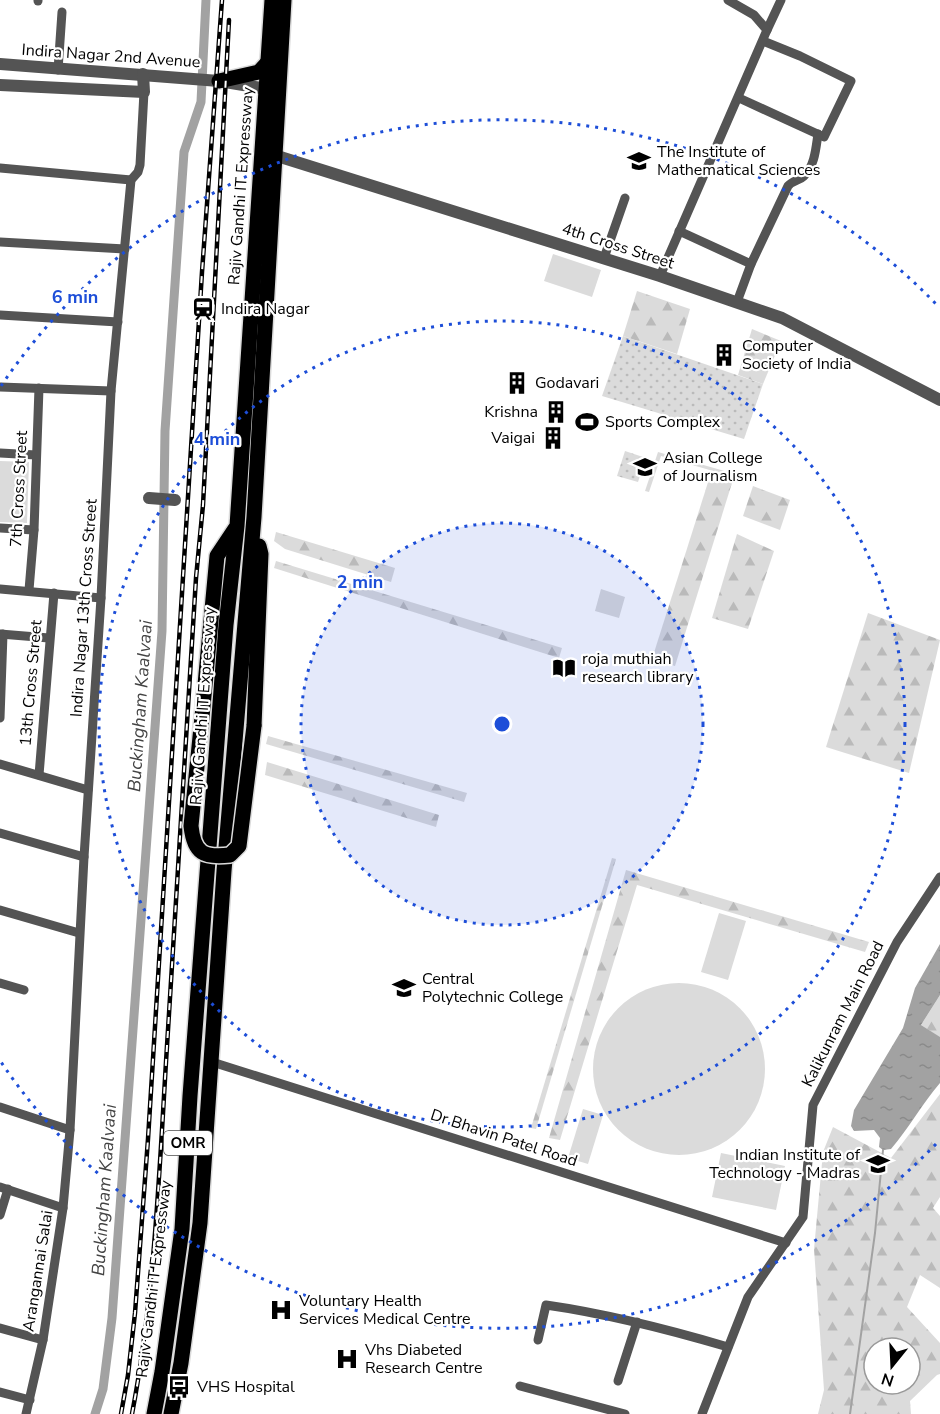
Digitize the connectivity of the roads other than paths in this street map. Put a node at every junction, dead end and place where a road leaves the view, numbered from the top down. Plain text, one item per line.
1 (272, 0) edge
2 (284, 0) edge
3 (728, 0) edge
4 (781, 0) edge
5 (62, 12) dead end
6 (767, 30) junction
7 (763, 41) junction
8 (268, 62) junction
9 (0, 64) edge
10 (58, 70) junction
11 (143, 74) junction
12 (219, 81) junction
13 (0, 85) edge
14 (272, 90) junction
15 (144, 92) junction
16 (739, 98) junction
17 (818, 134) junction
18 (274, 155) junction
19 (0, 168) edge
20 (131, 180) junction
21 (625, 198) dead end
22 (680, 231) junction
23 (0, 242) edge
24 (125, 249) junction
25 (604, 258) junction
26 (752, 264) junction
27 (660, 276) junction
28 (737, 302) junction
29 (0, 315) edge
30 (118, 322) junction
31 (0, 387) edge
32 (39, 388) junction
33 (111, 391) junction
34 (940, 400) edge
35 (0, 453) edge
36 (36, 455) junction
37 (149, 498) dead end
38 (175, 500) dead end
39 (254, 517) junction
40 (237, 526) junction
41 (0, 528) edge
42 (34, 530) junction
43 (0, 589) edge
44 (28, 590) junction
45 (54, 593) junction
46 (101, 598) junction
47 (2, 634) edge
48 (49, 638) junction
49 (0, 717) edge
50 (0, 764) edge
51 (39, 775) junction
52 (88, 790) junction
53 (0, 833) edge
54 (84, 857) junction
55 (940, 877) edge
56 (0, 910) edge
57 (79, 933) junction
58 (0, 983) edge
59 (24, 990) dead end
60 (212, 1062) junction
61 (0, 1107) edge
62 (69, 1130) junction
63 (4, 1188) edge
64 (63, 1208) junction
65 (0, 1215) edge
66 (786, 1244) junction
67 (637, 1322) junction
68 (0, 1328) edge
69 (43, 1340) junction
70 (538, 1340) dead end
71 (728, 1347) junction
72 (618, 1381) dead end
73 (520, 1386) dead end
74 (0, 1392) edge
75 (30, 1400) junction
76 (26, 1414) edge
77 (154, 1414) edge
78 (171, 1414) edge
79 (625, 1414) edge
80 (702, 1414) edge

1 - 8 main road, Rajiv Gandhi IT Expressway / OMR
2 - 14 main road, Rajiv Gandhi IT Expressway / OMR
3 - 6 street
4 - 6 street
5 - 10 street
6 - 7 street
7 - 16 street
7 - 17 street
8 - 12 main road
8 - 14 main road, Rajiv Gandhi IT Expressway / OMR
9 - 10 street, Indira Nagar 2nd Avenue
10 - 11 street, Indira Nagar 2nd Avenue
11 - 12 street, Indira Nagar 2nd Avenue
11 - 15 street
12 - 14 street, Indira Nagar 2nd Avenue
13 - 15 street
14 - 18 main road, Rajiv Gandhi IT Expressway / OMR
14 - 40 main road, Rajiv Gandhi IT Expressway / OMR
15 - 20 street, Indira Nagar 13th Cross Street
16 - 17 street
16 - 22 street
17 - 26 street
18 - 25 street, 4th Cross Street
18 - 39 main road, Rajiv Gandhi IT Expressway / OMR
19 - 20 street
20 - 24 street, Indira Nagar 13th Cross Street
21 - 25 street
22 - 26 street
22 - 27 street
23 - 24 street
24 - 30 street, Indira Nagar 13th Cross Street
25 - 27 street, 4th Cross Street
26 - 28 street
27 - 28 street, 4th Cross Street
28 - 34 street, 4th Cross Street
29 - 30 street
30 - 33 street, Indira Nagar 13th Cross Street
31 - 32 street
32 - 33 street
32 - 36 street, 7th Cross Street
33 - 46 street, Indira Nagar 13th Cross Street
35 - 36 street
36 - 42 street, 7th Cross Street
37 - 38 street
39 - 40 main road, bridge
39 - 60 main road, Rajiv Gandhi IT Expressway / OMR
40 - 77 main road, Rajiv Gandhi IT Expressway / OMR
41 - 42 street
42 - 44 street, 7th Cross Street
43 - 44 street
44 - 45 street
45 - 46 street
45 - 48 street, 13th Cross Street
46 - 52 street, Indira Nagar 13th Cross Street
47 - 48 street
47 - 49 street
48 - 51 street, 13th Cross Street
50 - 51 street
51 - 52 street
52 - 54 street, Indira Nagar 13th Cross Street
53 - 54 street
54 - 57 street, Indira Nagar 13th Cross Street
55 - 66 street, Kalikunram Main Road
56 - 57 street
57 - 62 street, Indira Nagar 13th Cross Street
58 - 59 street
60 - 66 street, Dr Bhavin Patel Road
60 - 78 main road, Rajiv Gandhi IT Expressway / OMR
61 - 62 street
62 - 64 street, Arangannai Salai
63 - 64 street
63 - 65 street
64 - 69 street, Arangannai Salai
66 - 71 street, Kalikunram Main Road
67 - 70 street
67 - 71 street
67 - 72 street
68 - 69 street
69 - 75 street, Arangannai Salai
71 - 80 street, Kalikunram Main Road
73 - 79 street
74 - 75 street
75 - 76 street, Arangannai Salai

